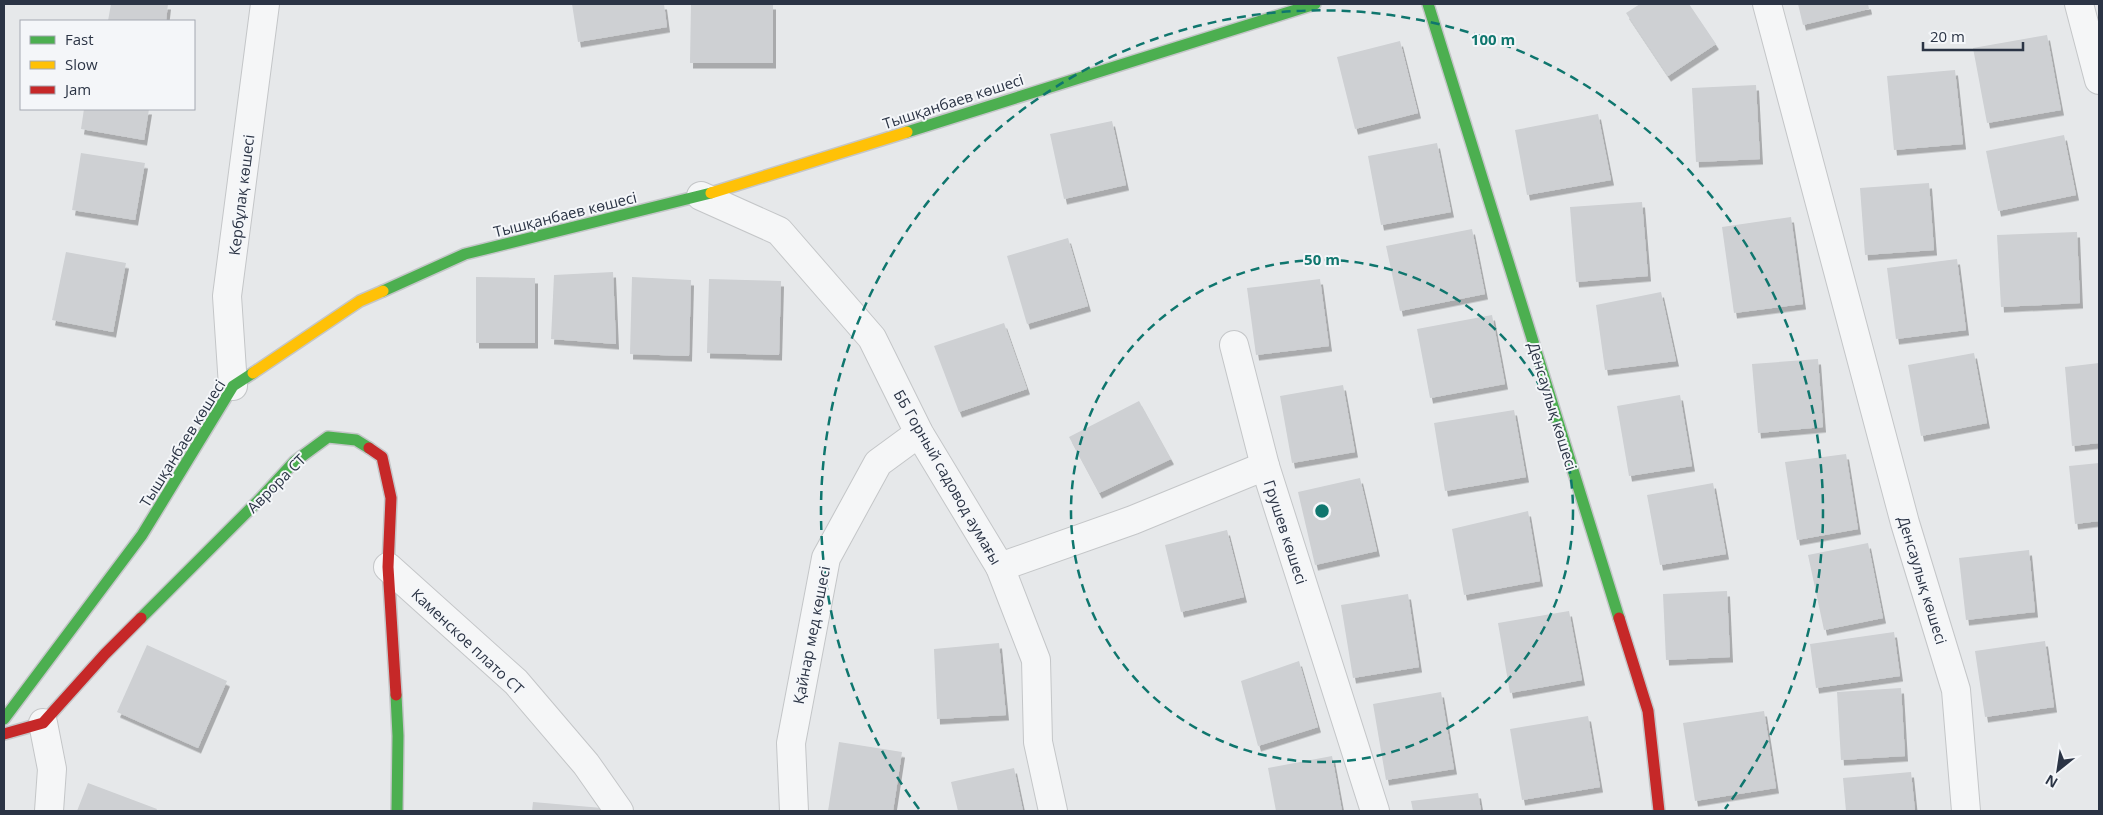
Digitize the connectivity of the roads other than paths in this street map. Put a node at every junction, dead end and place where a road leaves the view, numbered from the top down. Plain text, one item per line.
1 (265, 4) edge
2 (1315, 4) edge
3 (1428, 4) edge
4 (1767, 4) edge
5 (2079, 4) edge
6 (2099, 80) edge
7 (701, 196) junction
8 (1234, 345) dead end
9 (233, 386) junction
10 (919, 433) junction
11 (1265, 466) junction
12 (1000, 567) junction
13 (388, 568) junction
14 (4, 719) edge
15 (43, 723) junction
16 (4, 734) edge
17 (49, 811) edge
18 (396, 811) edge
19 (619, 811) edge
20 (794, 811) edge
21 (1053, 811) edge
22 (1376, 811) edge
23 (1659, 811) edge
24 (1966, 811) edge

1 - 9 street, Кербұлақ көшесі
2 - 7 street, Тышқанбаев көшесі
3 - 23 street, Денсаулық көшесі
4 - 24 street, Денсаулық көшесі
5 - 6 street
7 - 9 street, Тышқанбаев көшесі
7 - 10 street, ББ Горный садовод аумағы
8 - 11 street
9 - 14 street, Тышқанбаев көшесі
10 - 12 street, ББ Горный садовод аумағы
10 - 20 street, Қайнар мед көшесі
11 - 12 street, Грушев көшесі
11 - 22 street, Грушев көшесі
12 - 21 street, ББ Горный садовод аумағы
13 - 15 street, Аврора СТ
13 - 18 street, Аврора СТ
13 - 19 street, Каменское плато СТ
15 - 16 street
15 - 17 street

